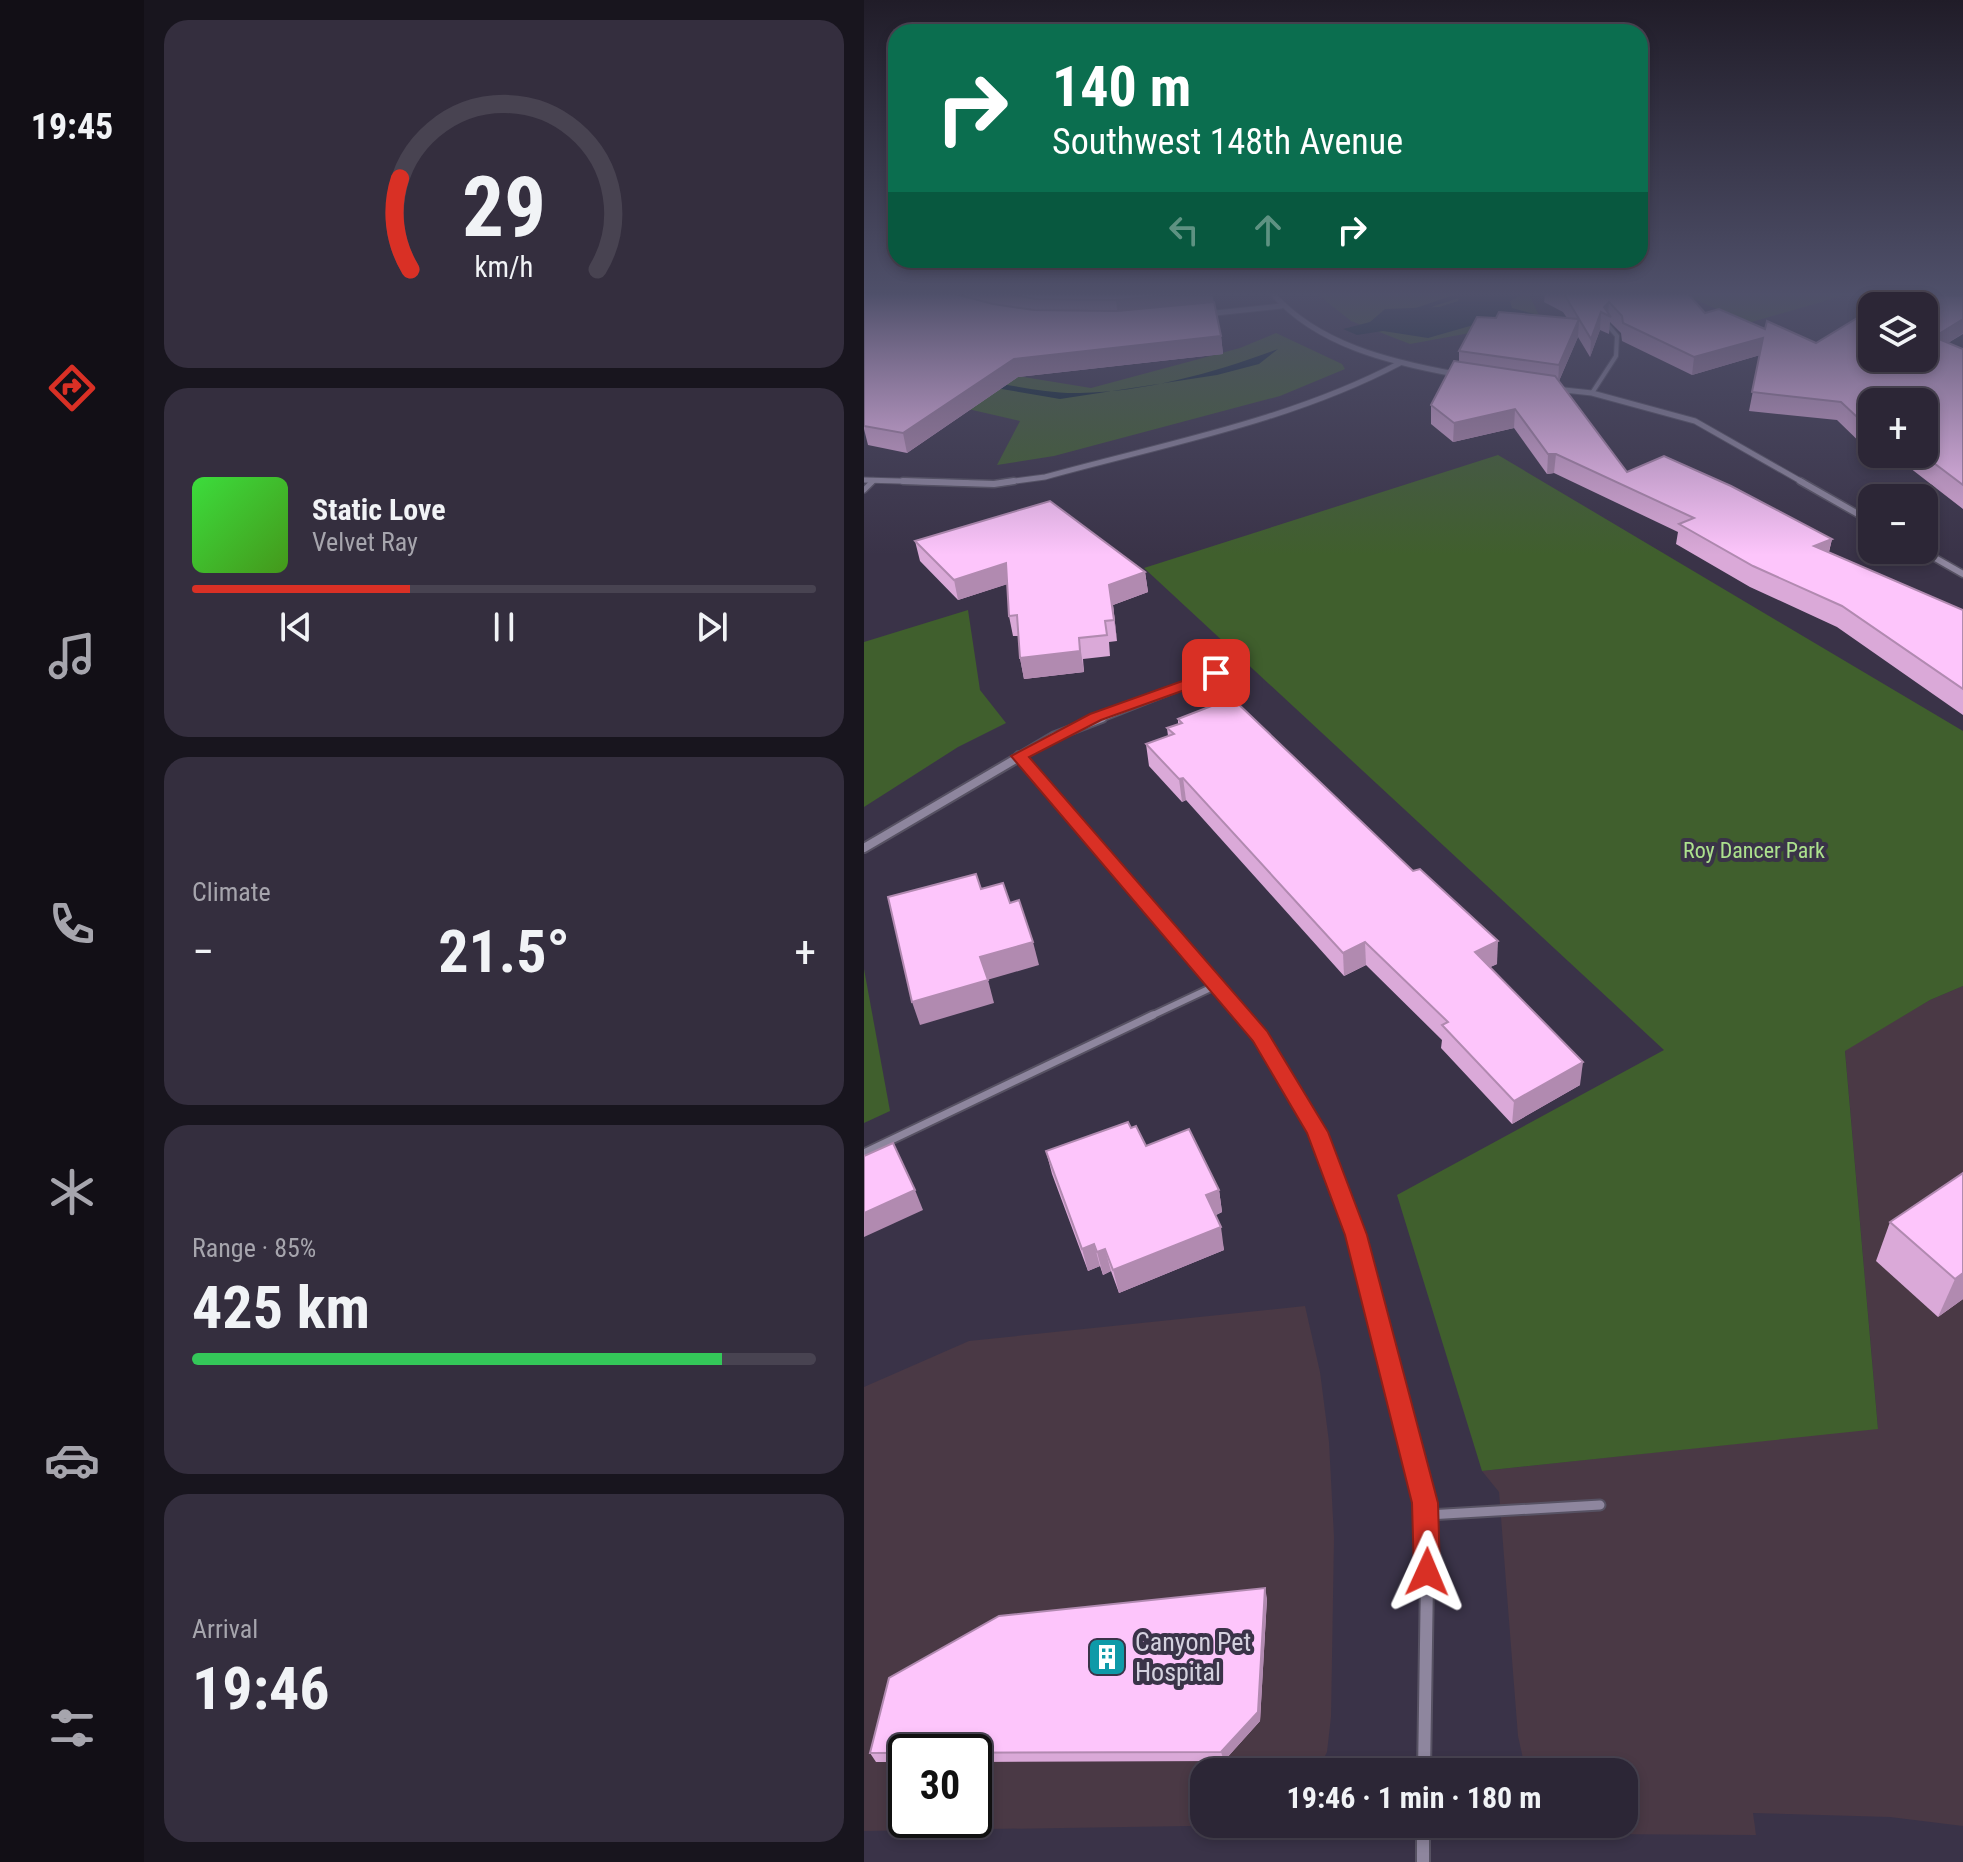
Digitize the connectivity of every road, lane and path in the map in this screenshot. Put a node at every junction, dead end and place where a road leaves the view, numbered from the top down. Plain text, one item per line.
1 (1361, 381) edge
2 (1600, 381) edge
3 (1546, 388) edge
4 (1592, 393) junction
5 (864, 480) edge
6 (873, 481) junction
7 (864, 490) edge
8 (1858, 514) edge
9 (1938, 560) edge
10 (1963, 574) edge
11 (1216, 673) dead end
12 (1019, 756) junction
13 (864, 848) edge
14 (1217, 985) junction
15 (864, 1153) edge
16 (1600, 1505) dead end
17 (1428, 1515) junction
18 (1424, 1758) edge
19 (1423, 1838) edge
20 (1423, 1862) edge

1 - 6 street
2 - 4 lane
3 - 4 street
4 - 8 street
5 - 6 street
6 - 7 lane
9 - 10 street
11 - 12 street
12 - 13 street
12 - 14 street
14 - 15 lane
14 - 17 street
16 - 17 lane
17 - 18 street
19 - 20 street

